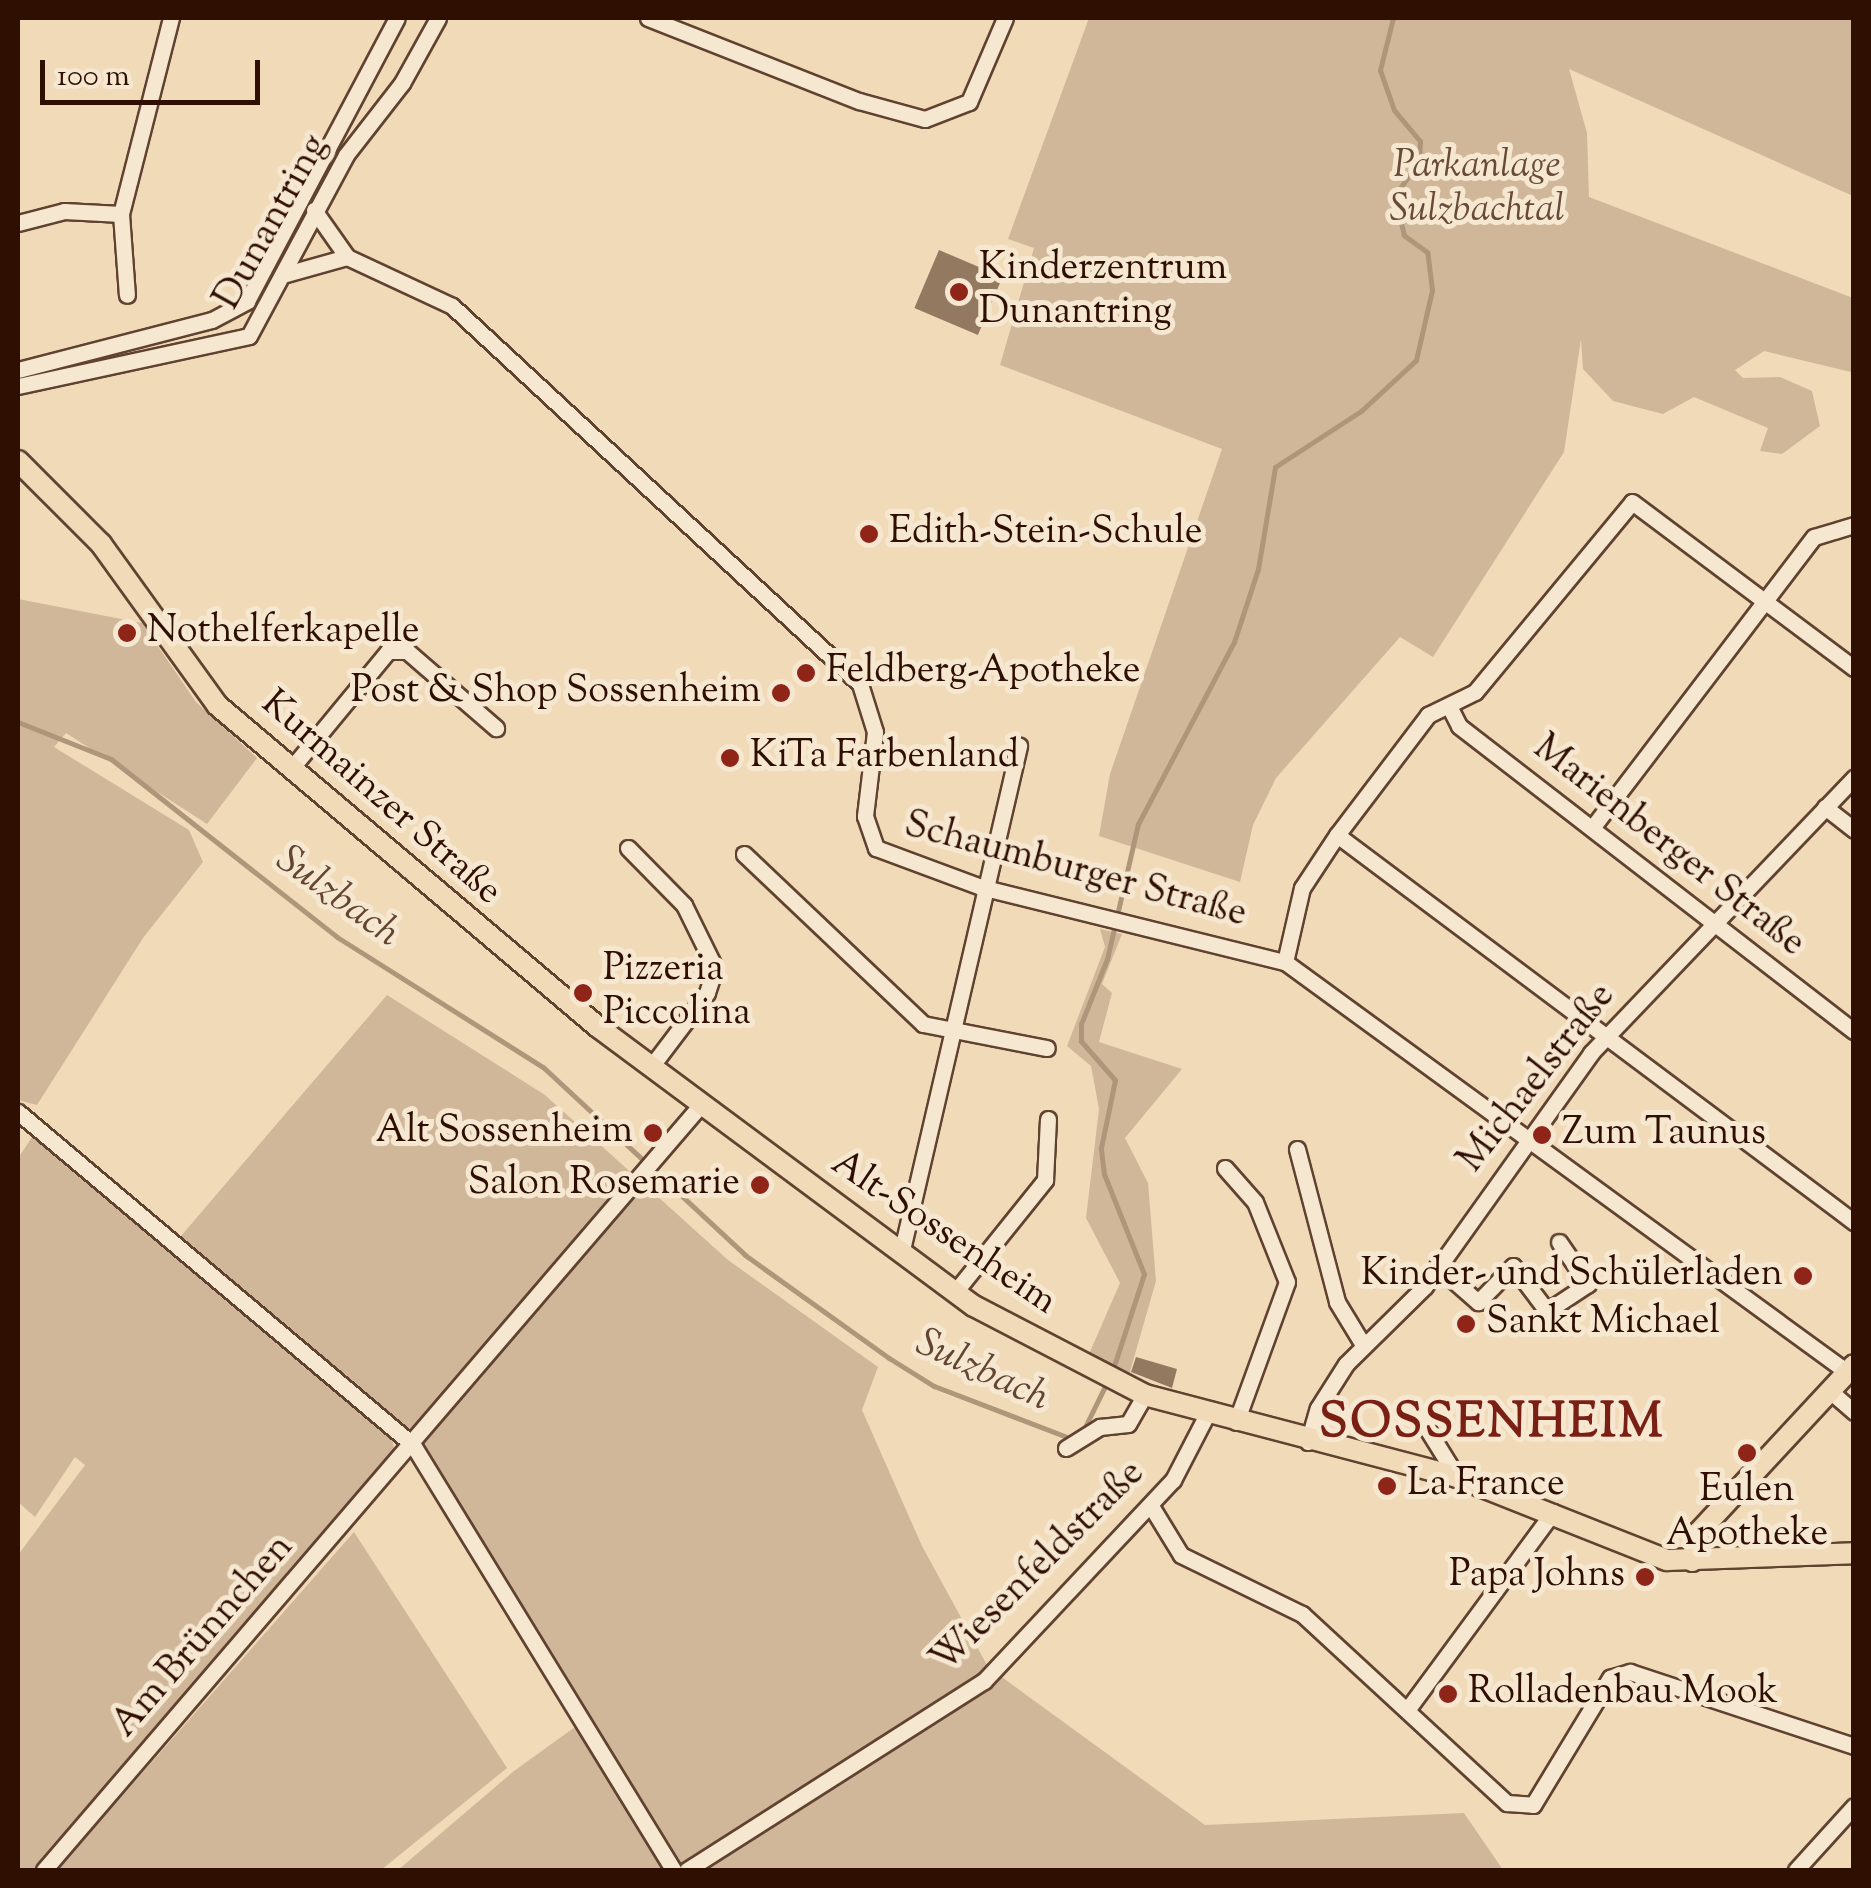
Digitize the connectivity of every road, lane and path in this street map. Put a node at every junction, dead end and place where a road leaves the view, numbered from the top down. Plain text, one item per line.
1 (171, 18) edge
2 (397, 18) edge
3 (648, 18) edge
4 (1005, 18) edge
5 (437, 19) edge
6 (314, 210) junction
7 (121, 214) junction
8 (18, 220) edge
9 (348, 256) junction
10 (286, 274) junction
11 (127, 295) dead end
12 (212, 320) junction
13 (183, 326) junction
14 (225, 345) junction
15 (126, 350) junction
16 (198, 350) junction
17 (18, 370) edge
18 (18, 386) edge
19 (18, 461) edge
20 (1854, 525) edge
21 (1764, 602) junction
22 (1854, 668) edge
23 (1450, 708) junction
24 (496, 728) dead end
25 (1019, 746) dead end
26 (290, 770) junction
27 (1854, 778) edge
28 (1825, 808) junction
29 (1592, 828) junction
30 (1854, 830) edge
31 (1338, 835) junction
32 (628, 848) dead end
33 (744, 854) dead end
34 (981, 887) junction
35 (1714, 924) junction
36 (1285, 962) junction
37 (1854, 1031) edge
38 (947, 1034) junction
39 (1606, 1036) junction
40 (1047, 1048) dead end
41 (650, 1068) junction
42 (699, 1106) junction
43 (18, 1112) edge
44 (1048, 1119) dead end
45 (1527, 1140) junction
46 (1297, 1149) dead end
47 (1226, 1168) dead end
48 (1854, 1222) edge
49 (1559, 1242) dead end
50 (901, 1254) junction
51 (1436, 1266) junction
52 (955, 1292) junction
53 (1362, 1343) junction
54 (1850, 1369) edge
55 (1830, 1391) junction
56 (1146, 1395) junction
57 (1854, 1412) edge
58 (1207, 1414) junction
59 (1421, 1419) dead end
60 (1236, 1422) junction
61 (1308, 1442) junction
62 (414, 1445) junction
63 (1066, 1448) dead end
64 (1457, 1477) junction
65 (1151, 1506) junction
66 (1553, 1512) junction
67 (1854, 1553) edge
68 (1692, 1561) junction
69 (1410, 1706) junction
70 (1854, 1746) edge
71 (1854, 1806) edge
72 (44, 1870) edge
73 (673, 1870) edge
74 (686, 1870) edge
75 (1796, 1870) edge

1 - 7 street
2 - 12 street, Dunantring
3 - 4 street
5 - 6 street, Dunantring
6 - 9 street, Schaumburger Straße
6 - 10 street, Dunantring
7 - 8 street
7 - 11 street
9 - 10 street
9 - 34 street, Schaumburger Straße
10 - 14 street, Dunantring
12 - 13 street, Dunantring
12 - 14 street, Dunantring
13 - 15 street, Dunantring
13 - 16 street, Dunantring
14 - 16 street, Dunantring
15 - 16 street, Dunantring
15 - 17 street, Dunantring
15 - 18 street, Dunantring
19 - 26 main road, Kurmainzer Straße
20 - 21 street
21 - 22 street
21 - 23 street
21 - 29 street
23 - 29 street, Marienberger Straße
23 - 31 street
24 - 26 street
25 - 34 street
26 - 41 main road, Kurmainzer Straße
27 - 28 street, Michaelstraße
28 - 30 street
28 - 35 street, Michaelstraße
29 - 35 street, Marienberger Straße
31 - 36 street
31 - 39 street
32 - 41 street
33 - 38 street
34 - 36 street, Schaumburger Straße
34 - 38 street
35 - 37 street, Marienberger Straße
35 - 39 street, Michaelstraße
36 - 45 street, Schaumburger Straße
38 - 40 street
38 - 50 street
39 - 45 street, Michaelstraße
39 - 48 street
41 - 42 main road, Kurmainzer Straße
42 - 50 main road, Alt-Sossenheim
42 - 62 street, Am Brünnchen
43 - 62 street
44 - 52 street
45 - 51 street, Michaelstraße
45 - 54 street, Schaumburger Straße
46 - 53 street
47 - 60 street
49 - 51 street
50 - 52 main road, Alt-Sossenheim
51 - 53 street, Michaelstraße
52 - 56 main road, Alt-Sossenheim
53 - 61 street, Michaelstraße
54 - 55 main road
55 - 57 street
55 - 68 main road
56 - 58 main road, Alt-Sossenheim
56 - 63 street
58 - 60 main road, Alt-Sossenheim
58 - 65 street, Wiesenfeldstraße
59 - 64 street
60 - 61 main road, Alt-Sossenheim
61 - 64 main road, Alt-Sossenheim
62 - 72 street, Am Brünnchen
62 - 73 street
64 - 66 main road, Alt-Sossenheim
65 - 69 street
65 - 74 street, Wiesenfeldstraße
66 - 68 main road, Alt-Sossenheim
66 - 69 street
67 - 68 main road, Alt-Sossenheim
69 - 70 street
71 - 75 street

